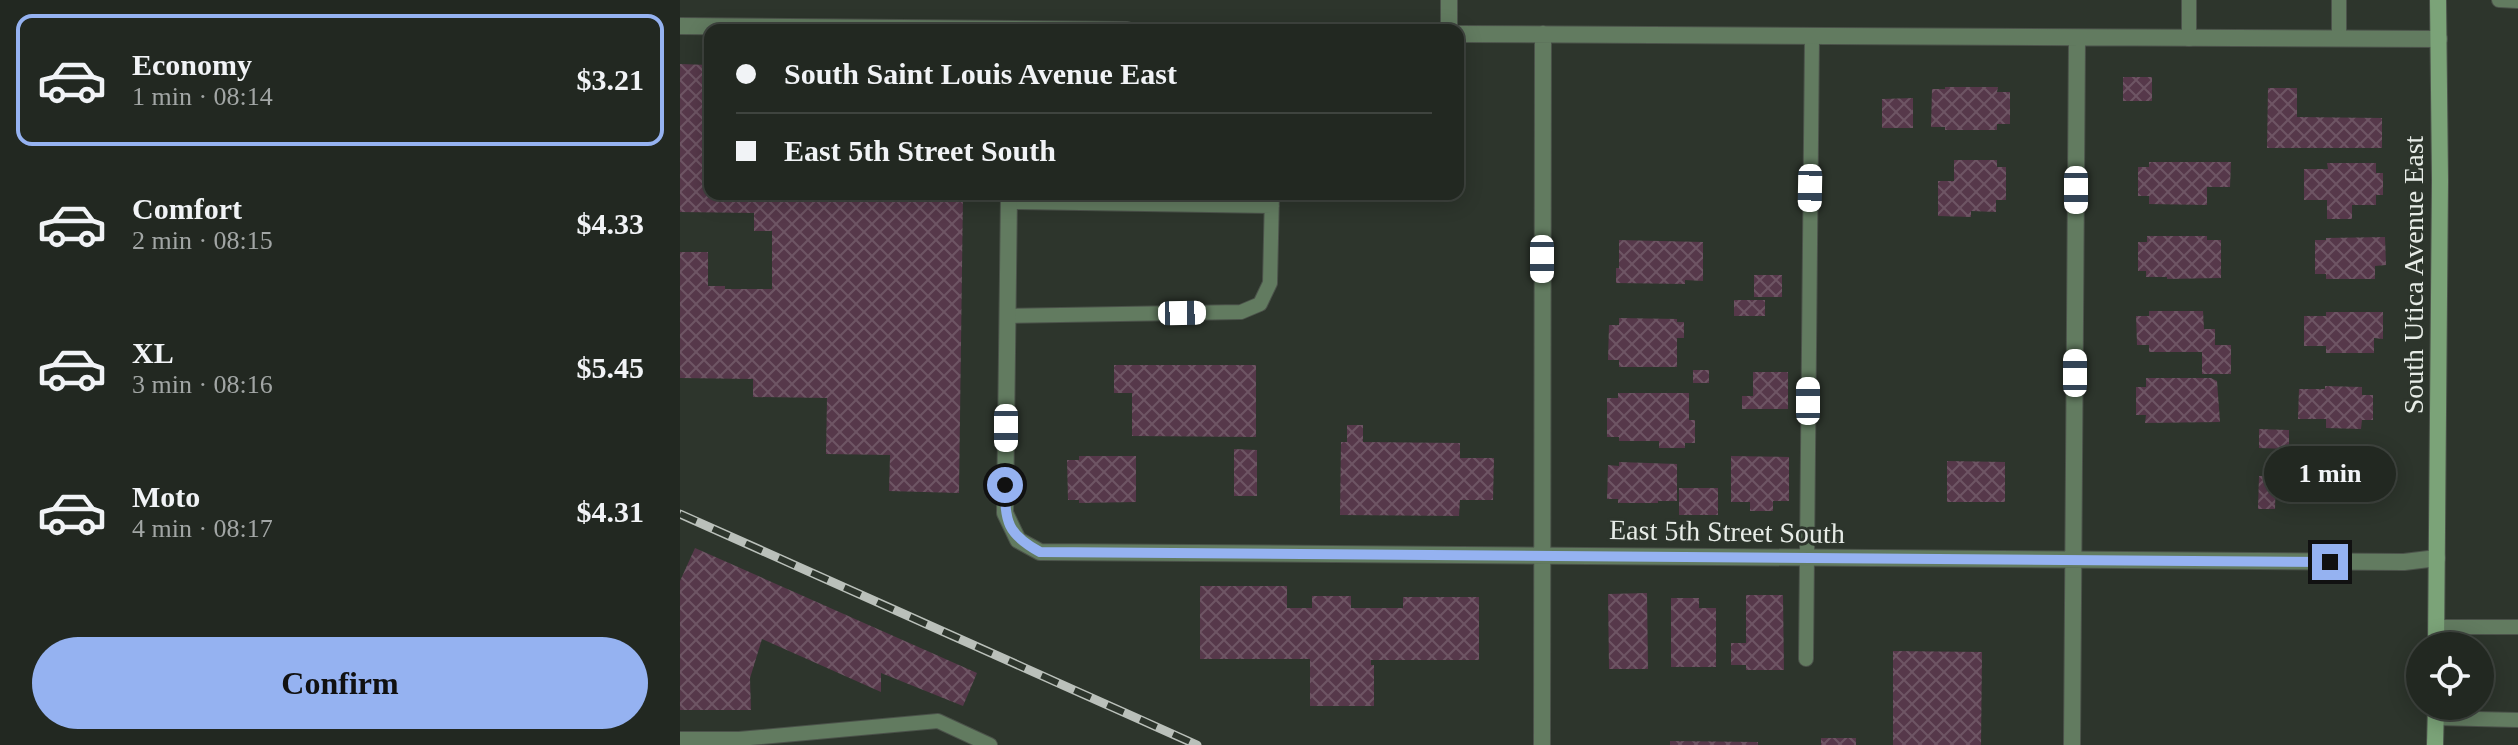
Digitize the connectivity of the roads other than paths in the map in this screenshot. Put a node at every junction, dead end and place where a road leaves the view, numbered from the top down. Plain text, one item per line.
1 (1449, 0) edge
2 (2189, 0) edge
3 (2339, 0) edge
4 (2438, 0) edge
5 (2499, 0) edge
6 (2518, 1) edge
7 (1449, 24) edge
8 (680, 26) edge
9 (704, 26) edge
10 (1464, 34) edge
11 (1543, 34) junction
12 (1812, 37) junction
13 (2077, 39) junction
14 (2189, 39) junction
15 (2339, 39) junction
16 (2439, 39) junction
17 (1009, 200) edge
18 (1272, 200) edge
19 (1007, 316) junction
20 (1540, 554) junction
21 (2437, 558) junction
22 (1806, 559) junction
23 (2074, 561) junction
24 (2437, 627) junction
25 (2518, 627) edge
26 (2437, 632) edge
27 (1806, 659) dead end
28 (2494, 718) edge
29 (2436, 720) edge
30 (2518, 720) edge
31 (831, 738) edge
32 (680, 739) edge
33 (974, 741) edge
34 (990, 745) edge
35 (1542, 745) edge
36 (2072, 745) edge
37 (2435, 745) edge

1 - 7 street
2 - 14 lane
3 - 15 lane
4 - 16 main road, South Utica Avenue East
5 - 6 lane
8 - 9 street
10 - 11 street
11 - 12 street
11 - 20 street
12 - 13 street
12 - 22 lane
13 - 14 street
13 - 23 street
14 - 15 street
15 - 16 street
16 - 21 main road, South Utica Avenue East
17 - 19 street
18 - 19 lane
19 - 20 street, East 5th Street South
20 - 22 street, East 5th Street South
20 - 35 street
21 - 23 street, East 5th Street South
21 - 24 main road, South Utica Avenue East
22 - 23 street, East 5th Street South
22 - 27 lane
23 - 36 street
24 - 25 lane
24 - 26 main road, South Utica Avenue East
28 - 30 lane
29 - 37 main road
31 - 32 lane
31 - 33 lane
33 - 34 lane

